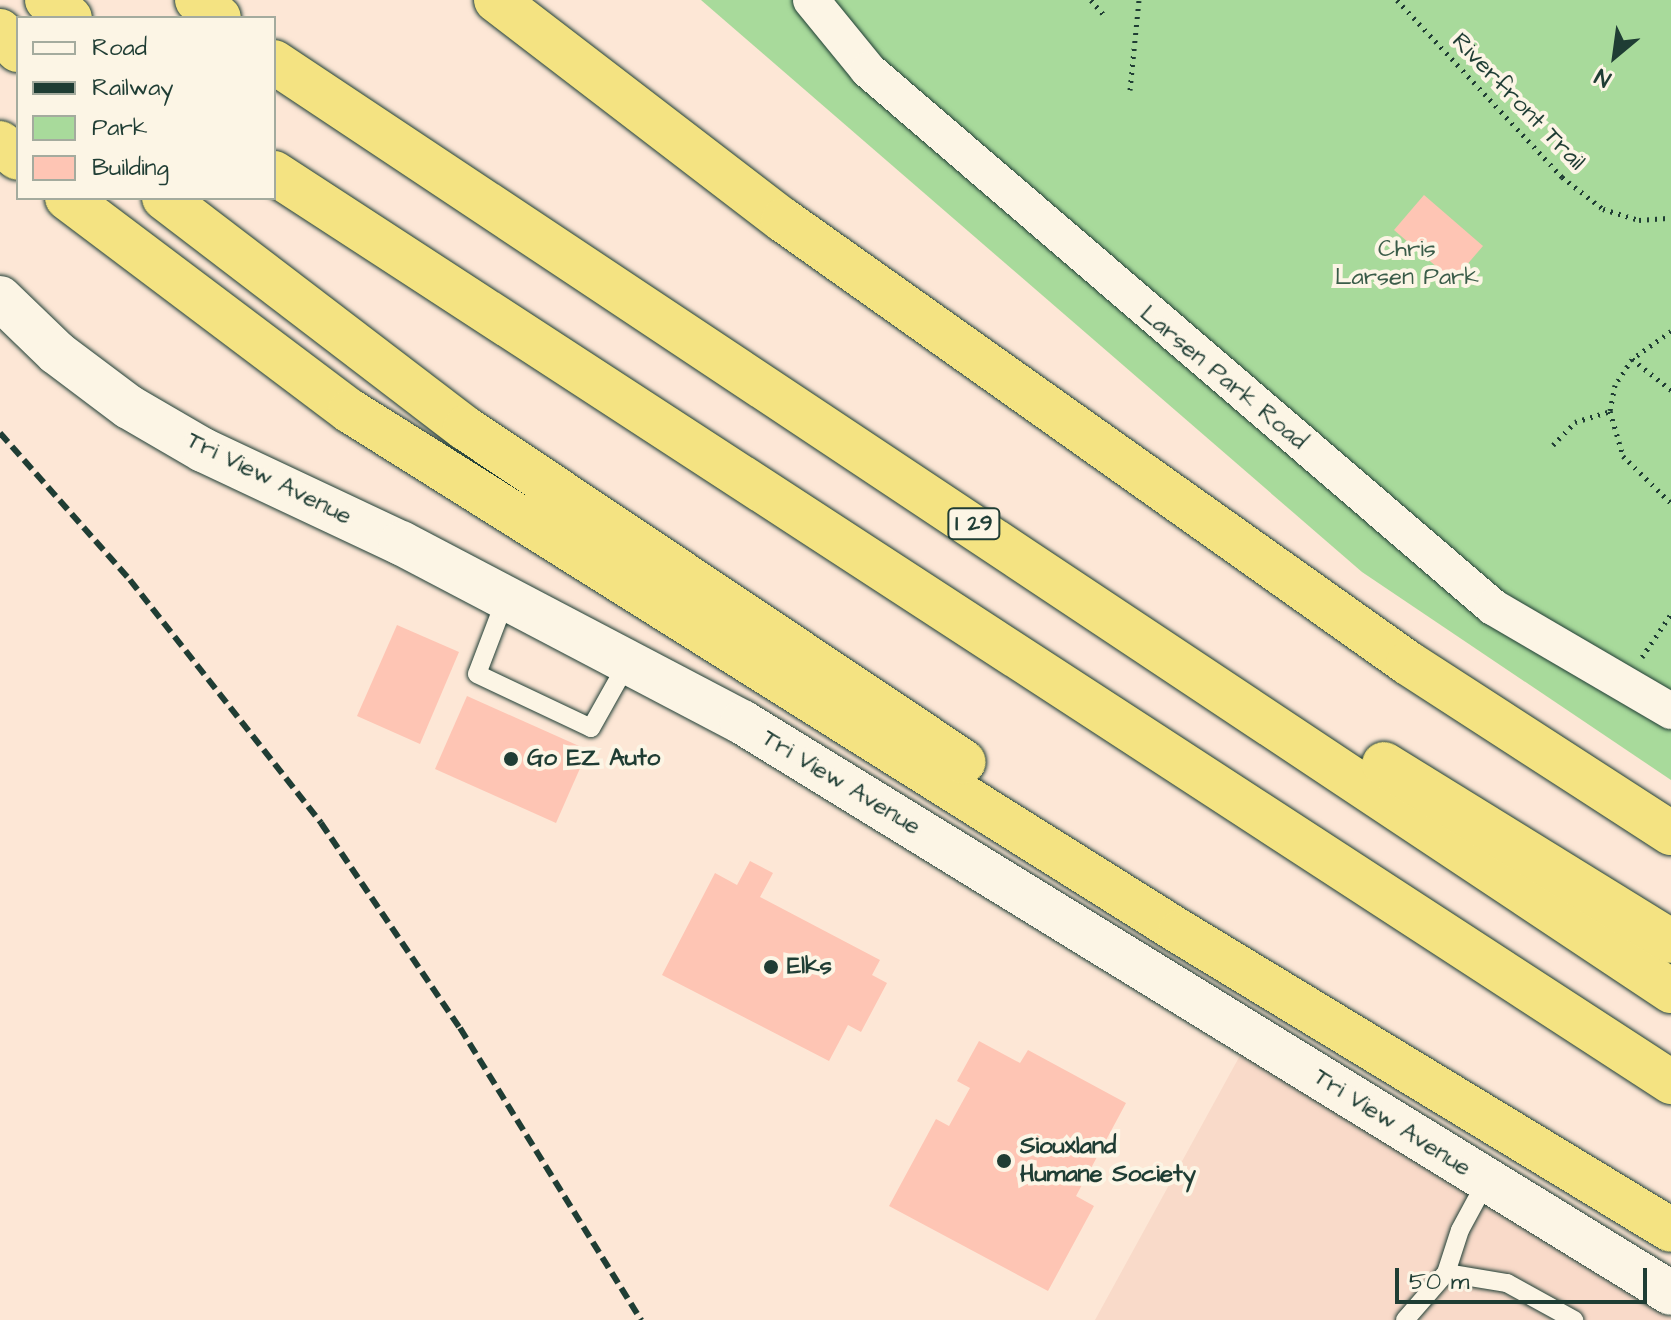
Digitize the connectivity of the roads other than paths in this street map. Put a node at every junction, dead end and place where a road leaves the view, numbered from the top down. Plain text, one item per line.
1 (47, 0) edge
2 (197, 0) edge
3 (496, 0) edge
4 (811, 0) edge
5 (67, 16) edge
6 (217, 16) edge
7 (0, 31) edge
8 (16, 48) edge
9 (276, 63) edge
10 (0, 143) edge
11 (16, 156) edge
12 (276, 174) edge
13 (70, 200) edge
14 (167, 200) edge
15 (0, 298) edge
16 (1075, 590) junction
17 (506, 598) junction
18 (628, 662) junction
19 (1671, 711) edge
20 (1671, 833) edge
21 (1180, 932) junction
22 (1671, 941) edge
23 (1671, 991) edge
24 (1671, 1082) edge
25 (1486, 1182) junction
26 (1671, 1230) edge
27 (1446, 1273) junction
28 (1671, 1293) edge
29 (1405, 1320) edge
30 (1574, 1320) edge

1 - 5 highway
2 - 6 highway
3 - 20 highway
4 - 19 street, Larsen Park Road
7 - 8 highway
9 - 16 highway, I 29
10 - 11 highway
12 - 24 highway
13 - 21 highway
14 - 21 highway
15 - 17 street, Tri View Avenue
16 - 22 highway
16 - 23 highway, I 29
17 - 18 street, Tri View Avenue
17 - 18 lane
18 - 25 street, Tri View Avenue
21 - 26 highway
25 - 27 lane
25 - 28 street, Tri View Avenue
27 - 29 lane
27 - 30 lane

